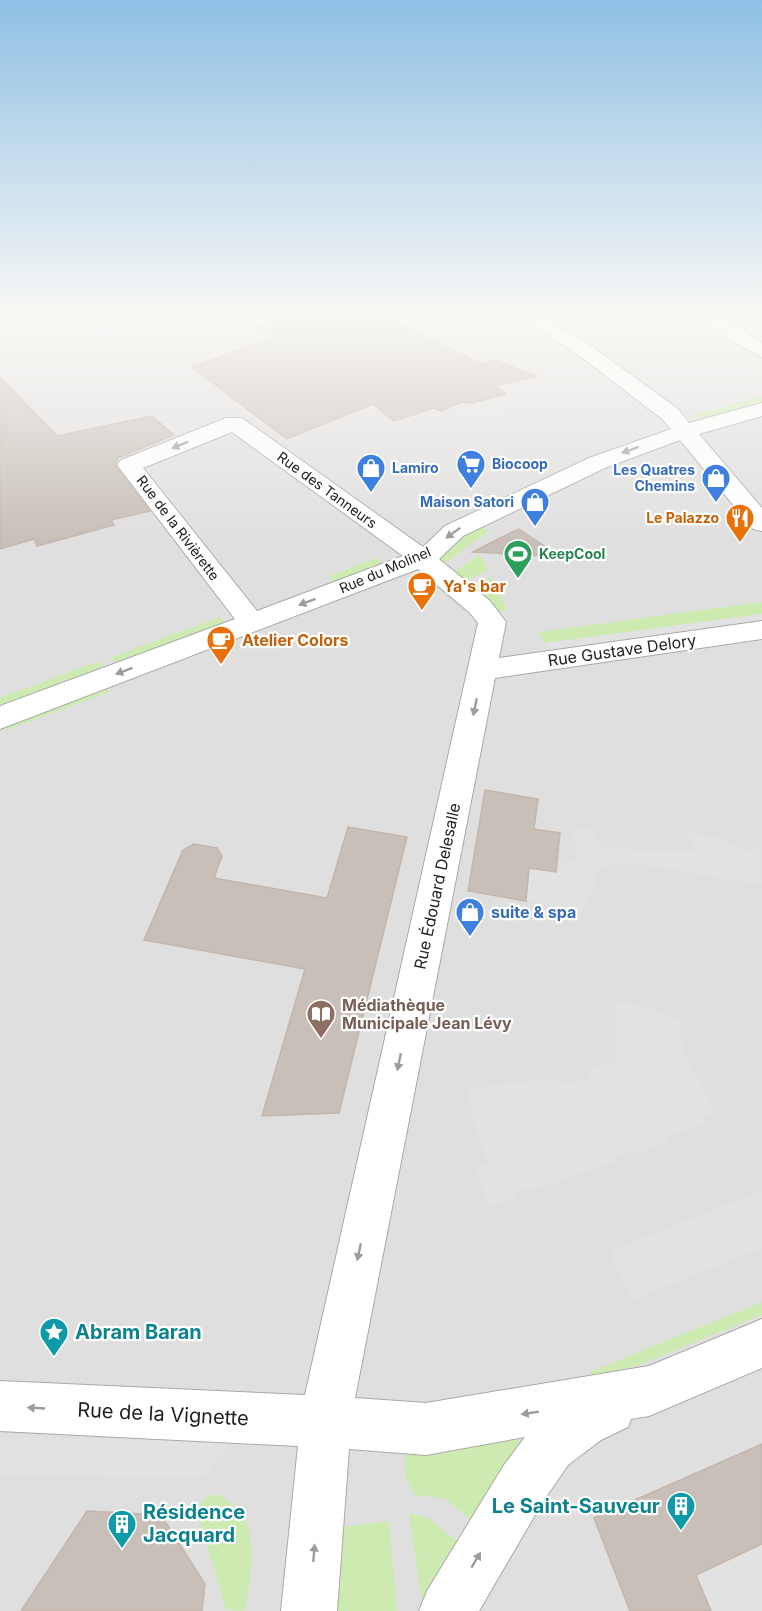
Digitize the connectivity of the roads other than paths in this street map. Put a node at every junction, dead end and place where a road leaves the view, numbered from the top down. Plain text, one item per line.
1 (641, 392) edge
2 (762, 409) edge
3 (234, 423) joint
4 (685, 431) junction
5 (762, 524) edge
6 (420, 558) junction
7 (252, 623) junction
8 (762, 630) edge
9 (483, 670) junction
10 (0, 718) edge
11 (762, 1343) edge
12 (649, 1391) junction
13 (0, 1407) edge
14 (326, 1422) junction
15 (309, 1611) edge
16 (447, 1611) edge

1 - 4 street
2 - 4 street, Rue du Molinel
3 - 6 street, Rue des Tanneurs
3 -> 7 street, Rue de la Rivièrette
4 - 5 street
4 -> 6 street, Rue du Molinel
6 -> 7 street, Rue du Molinel
6 - 9 street, Rue Édouard Delesalle
7 -> 10 street, Rue du Molinel
8 - 9 street, Rue Gustave Delory
9 -> 14 street, Rue Édouard Delesalle
11 - 12 street
12 -> 14 street, Rue de la Vignette
16 -> 12 street
14 -> 13 street, Rue de la Vignette
15 -> 14 street, Rue Édouard Delesalle

